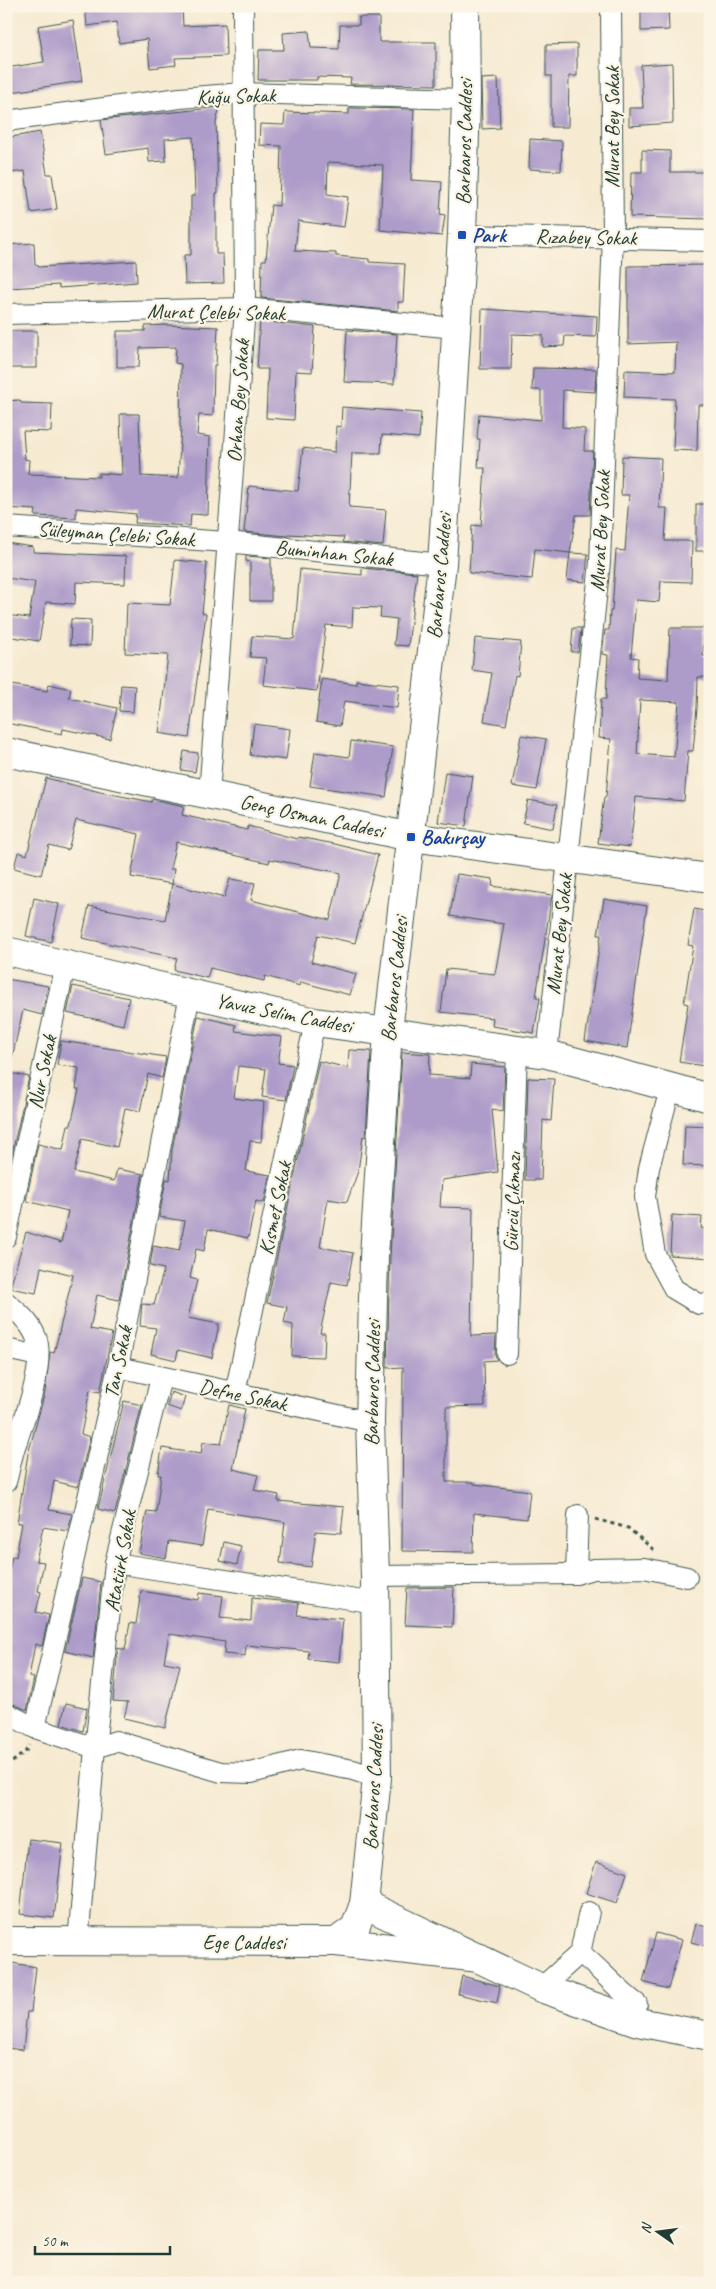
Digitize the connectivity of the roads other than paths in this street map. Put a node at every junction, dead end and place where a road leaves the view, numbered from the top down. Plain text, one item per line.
1 (243, 6) edge
2 (465, 6) edge
3 (611, 6) edge
4 (243, 93) junction
5 (466, 99) junction
6 (6, 121) edge
7 (462, 235) junction
8 (613, 238) junction
9 (710, 241) edge
10 (245, 308) junction
11 (6, 314) edge
12 (456, 328) junction
13 (6, 527) edge
14 (227, 542) junction
15 (442, 564) junction
16 (6, 752) edge
17 (209, 795) junction
18 (411, 837) junction
19 (567, 858) junction
20 (710, 878) edge
21 (6, 951) edge
22 (65, 966) junction
23 (190, 994) junction
24 (315, 1022) junction
25 (388, 1031) junction
26 (518, 1050) junction
27 (547, 1054) junction
28 (670, 1089) junction
29 (710, 1098) edge
30 (6, 1237) edge
31 (6, 1302) edge
32 (710, 1303) edge
33 (6, 1349) edge
34 (507, 1354) dead end
35 (38, 1356) junction
36 (118, 1367) junction
37 (161, 1378) junction
38 (235, 1393) junction
39 (370, 1422) junction
40 (6, 1482) edge
41 (578, 1515) road end
42 (115, 1563) junction
43 (576, 1574) junction
44 (375, 1576) junction
45 (687, 1578) dead end
46 (376, 1603) junction
47 (6, 1713) edge
48 (35, 1728) junction
49 (95, 1748) junction
50 (377, 1778) junction
51 (364, 1904) junction
52 (590, 1912) dead end
53 (6, 1941) edge
54 (78, 1942) junction
55 (336, 1942) junction
56 (580, 1954) junction
57 (480, 1958) junction
58 (541, 1988) junction
59 (637, 2004) dead end
60 (710, 2036) edge

1 - 4 street, Orhan Bey Sokak
2 - 5 street, Barbaros Caddesi
3 - 8 street, Murat Bey Sokak
4 - 5 street, Kuğu Sokak
4 - 6 street, Kuğu Sokak
4 - 10 street, Orhan Bey Sokak
5 - 7 street, Barbaros Caddesi
7 - 8 street, Rızabey Sokak
7 - 12 street, Barbaros Caddesi
8 - 9 street, Rızabey Sokak
8 - 19 street, Murat Bey Sokak
10 - 11 street, Murat Çelebi Sokak
10 - 12 street, Murat Çelebi Sokak
10 - 14 street, Orhan Bey Sokak
12 - 15 street, Barbaros Caddesi
13 - 14 street, Süleyman Çelebi Sokak
14 - 15 street, Buminhan Sokak
14 - 17 street, Orhan Bey Sokak
15 - 18 street, Barbaros Caddesi
16 - 17 street, Genç Osman Caddesi
17 - 18 street, Genç Osman Caddesi
18 - 19 street, Genç Osman Caddesi
18 - 25 street, Barbaros Caddesi
19 - 20 street, Genç Osman Caddesi
19 - 27 street, Murat Bey Sokak
21 - 22 street, Yavuz Selim Caddesi
22 - 23 street, Yavuz Selim Caddesi
22 - 30 street, Nur Sokak
23 - 24 street, Yavuz Selim Caddesi
23 - 36 street, Tan Sokak
24 - 25 street, Yavuz Selim Caddesi
24 - 38 street, Kısmet Sokak
25 - 26 street, Yavuz Selim Caddesi
25 - 39 street, Barbaros Caddesi
26 - 27 street, Yavuz Selim Caddesi
26 - 34 street, Gürcü Çıkmazı
27 - 28 street, Yavuz Selim Caddesi
28 - 29 street, Yavuz Selim Caddesi
28 - 32 street
31 - 35 street
33 - 35 street
35 - 40 street
36 - 37 street, Defne Sokak
36 - 48 street, Tan Sokak
37 - 38 street, Defne Sokak
37 - 42 street, Atatürk Sokak
38 - 39 street, Defne Sokak
39 - 44 street, Barbaros Caddesi
41 - 43 street
42 - 46 street
42 - 49 street, Atatürk Sokak
43 - 44 street
43 - 45 street
44 - 46 street, Barbaros Caddesi
46 - 50 street, Barbaros Caddesi
47 - 48 street
48 - 49 street
49 - 50 street
49 - 54 street, Atatürk Sokak
50 - 51 street, Barbaros Caddesi
51 - 55 street, Barbaros Caddesi
51 - 57 street, Ege Caddesi
52 - 56 street
53 - 54 street, Ege Caddesi
54 - 55 street, Ege Caddesi
55 - 57 street, Ege Caddesi
56 - 58 street
56 - 59 street
57 - 58 street, Ege Caddesi
58 - 60 street, Ege Caddesi

